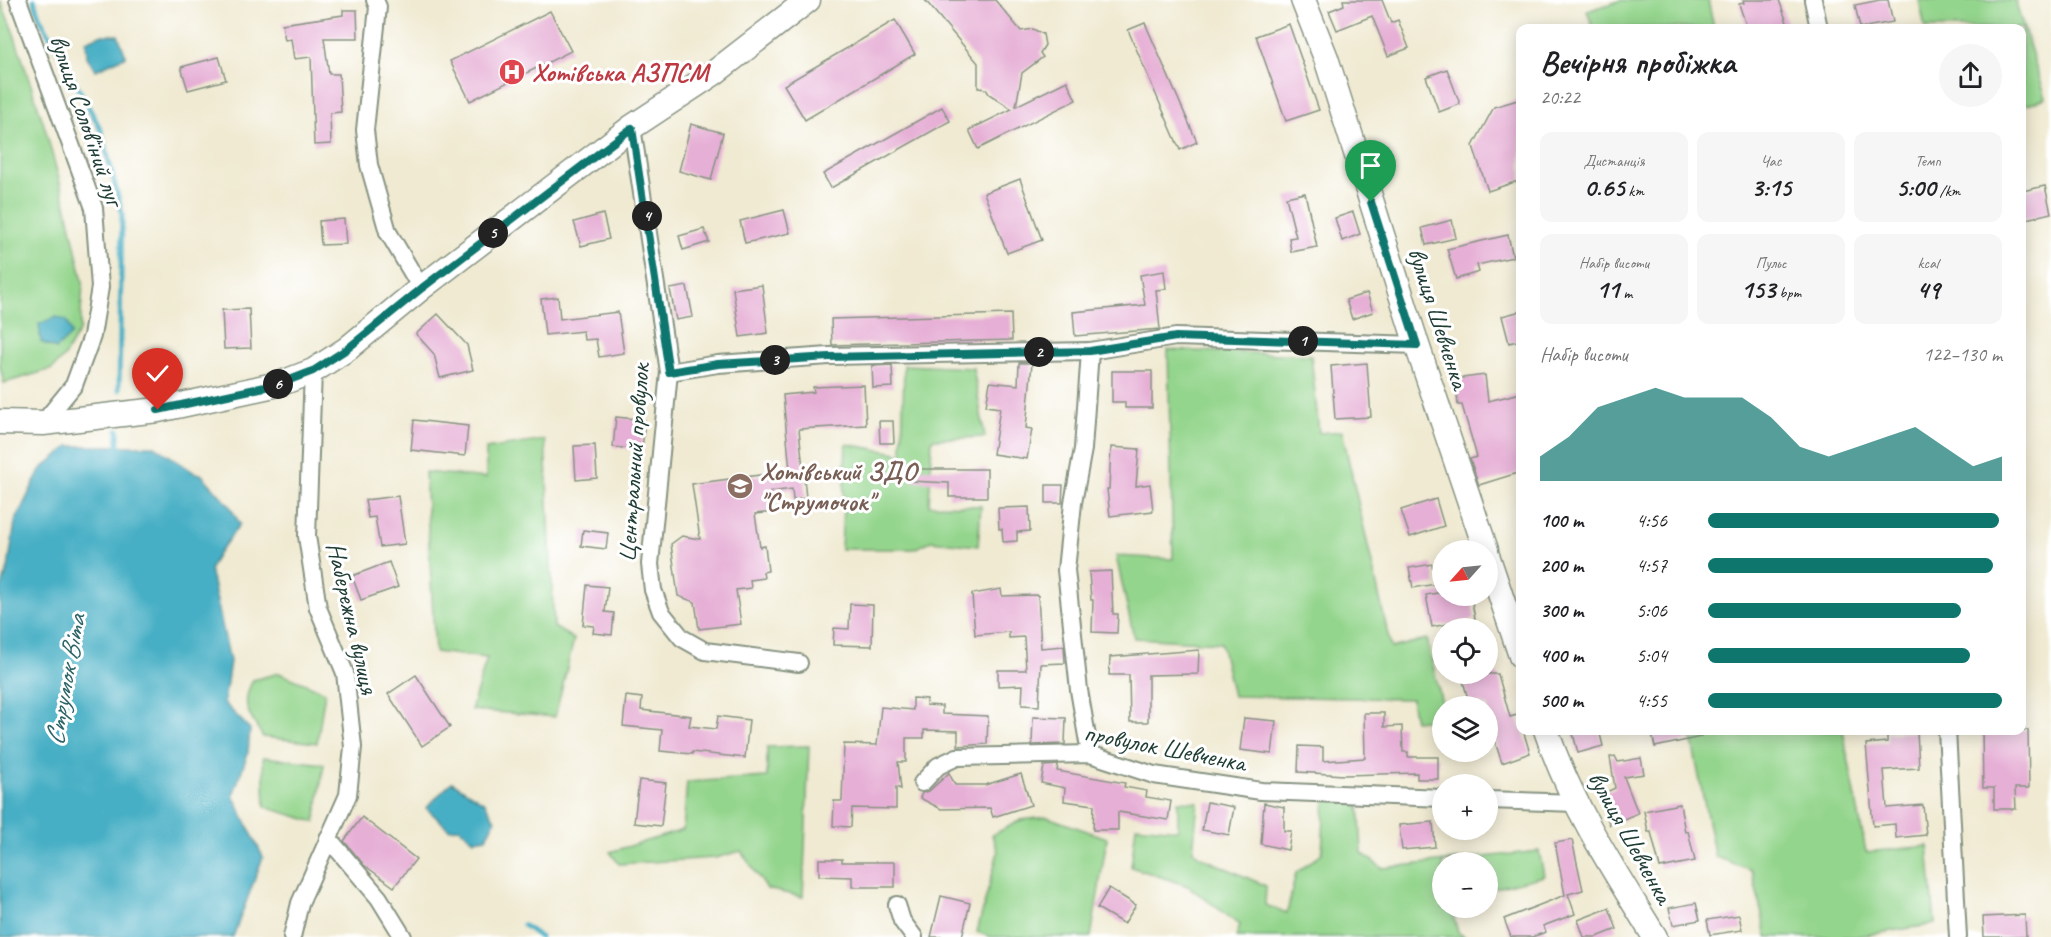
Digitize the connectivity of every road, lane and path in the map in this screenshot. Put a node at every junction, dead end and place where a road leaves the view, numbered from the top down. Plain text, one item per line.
1 (18, 0) edge
2 (375, 0) edge
3 (808, 0) edge
4 (1303, 0) edge
5 (1813, 0) edge
6 (1818, 24) edge
7 (632, 128) junction
8 (422, 288) junction
9 (1417, 345) junction
10 (1090, 351) junction
11 (313, 371) junction
12 (669, 372) junction
13 (0, 423) edge
14 (43, 423) junction
15 (1482, 540) edge
16 (1498, 588) edge
17 (1516, 641) edge
18 (799, 663) dead end
19 (1548, 735) edge
20 (1947, 735) edge
21 (1089, 754) junction
22 (922, 783) dead end
23 (1432, 798) edge
24 (1498, 800) edge
25 (1576, 803) junction
26 (328, 838) junction
27 (897, 904) dead end
28 (292, 937) edge
29 (403, 937) edge
30 (914, 937) edge
31 (1655, 937) edge
32 (1958, 937) edge

1 - 14 street, вулиця Солов'їний луг
2 - 8 street
3 - 7 street
4 - 9 street, вулиця Шевченка
5 - 6 street
7 - 8 street
7 - 12 street, Центральний провулок
8 - 11 street
9 - 10 street
9 - 15 street, вулиця Шевченка
10 - 12 street
10 - 21 street
11 - 14 street
11 - 26 street, Набережна вулиця
12 - 18 street, Центральний провулок
13 - 14 street
16 - 17 street
19 - 25 street, вулиця Шевченка
20 - 32 street
21 - 22 street, провулок Шевченка
21 - 23 street, провулок Шевченка
24 - 25 street
25 - 31 street, вулиця Шевченка
26 - 28 street, Набережна вулиця
26 - 29 street
27 - 30 street

